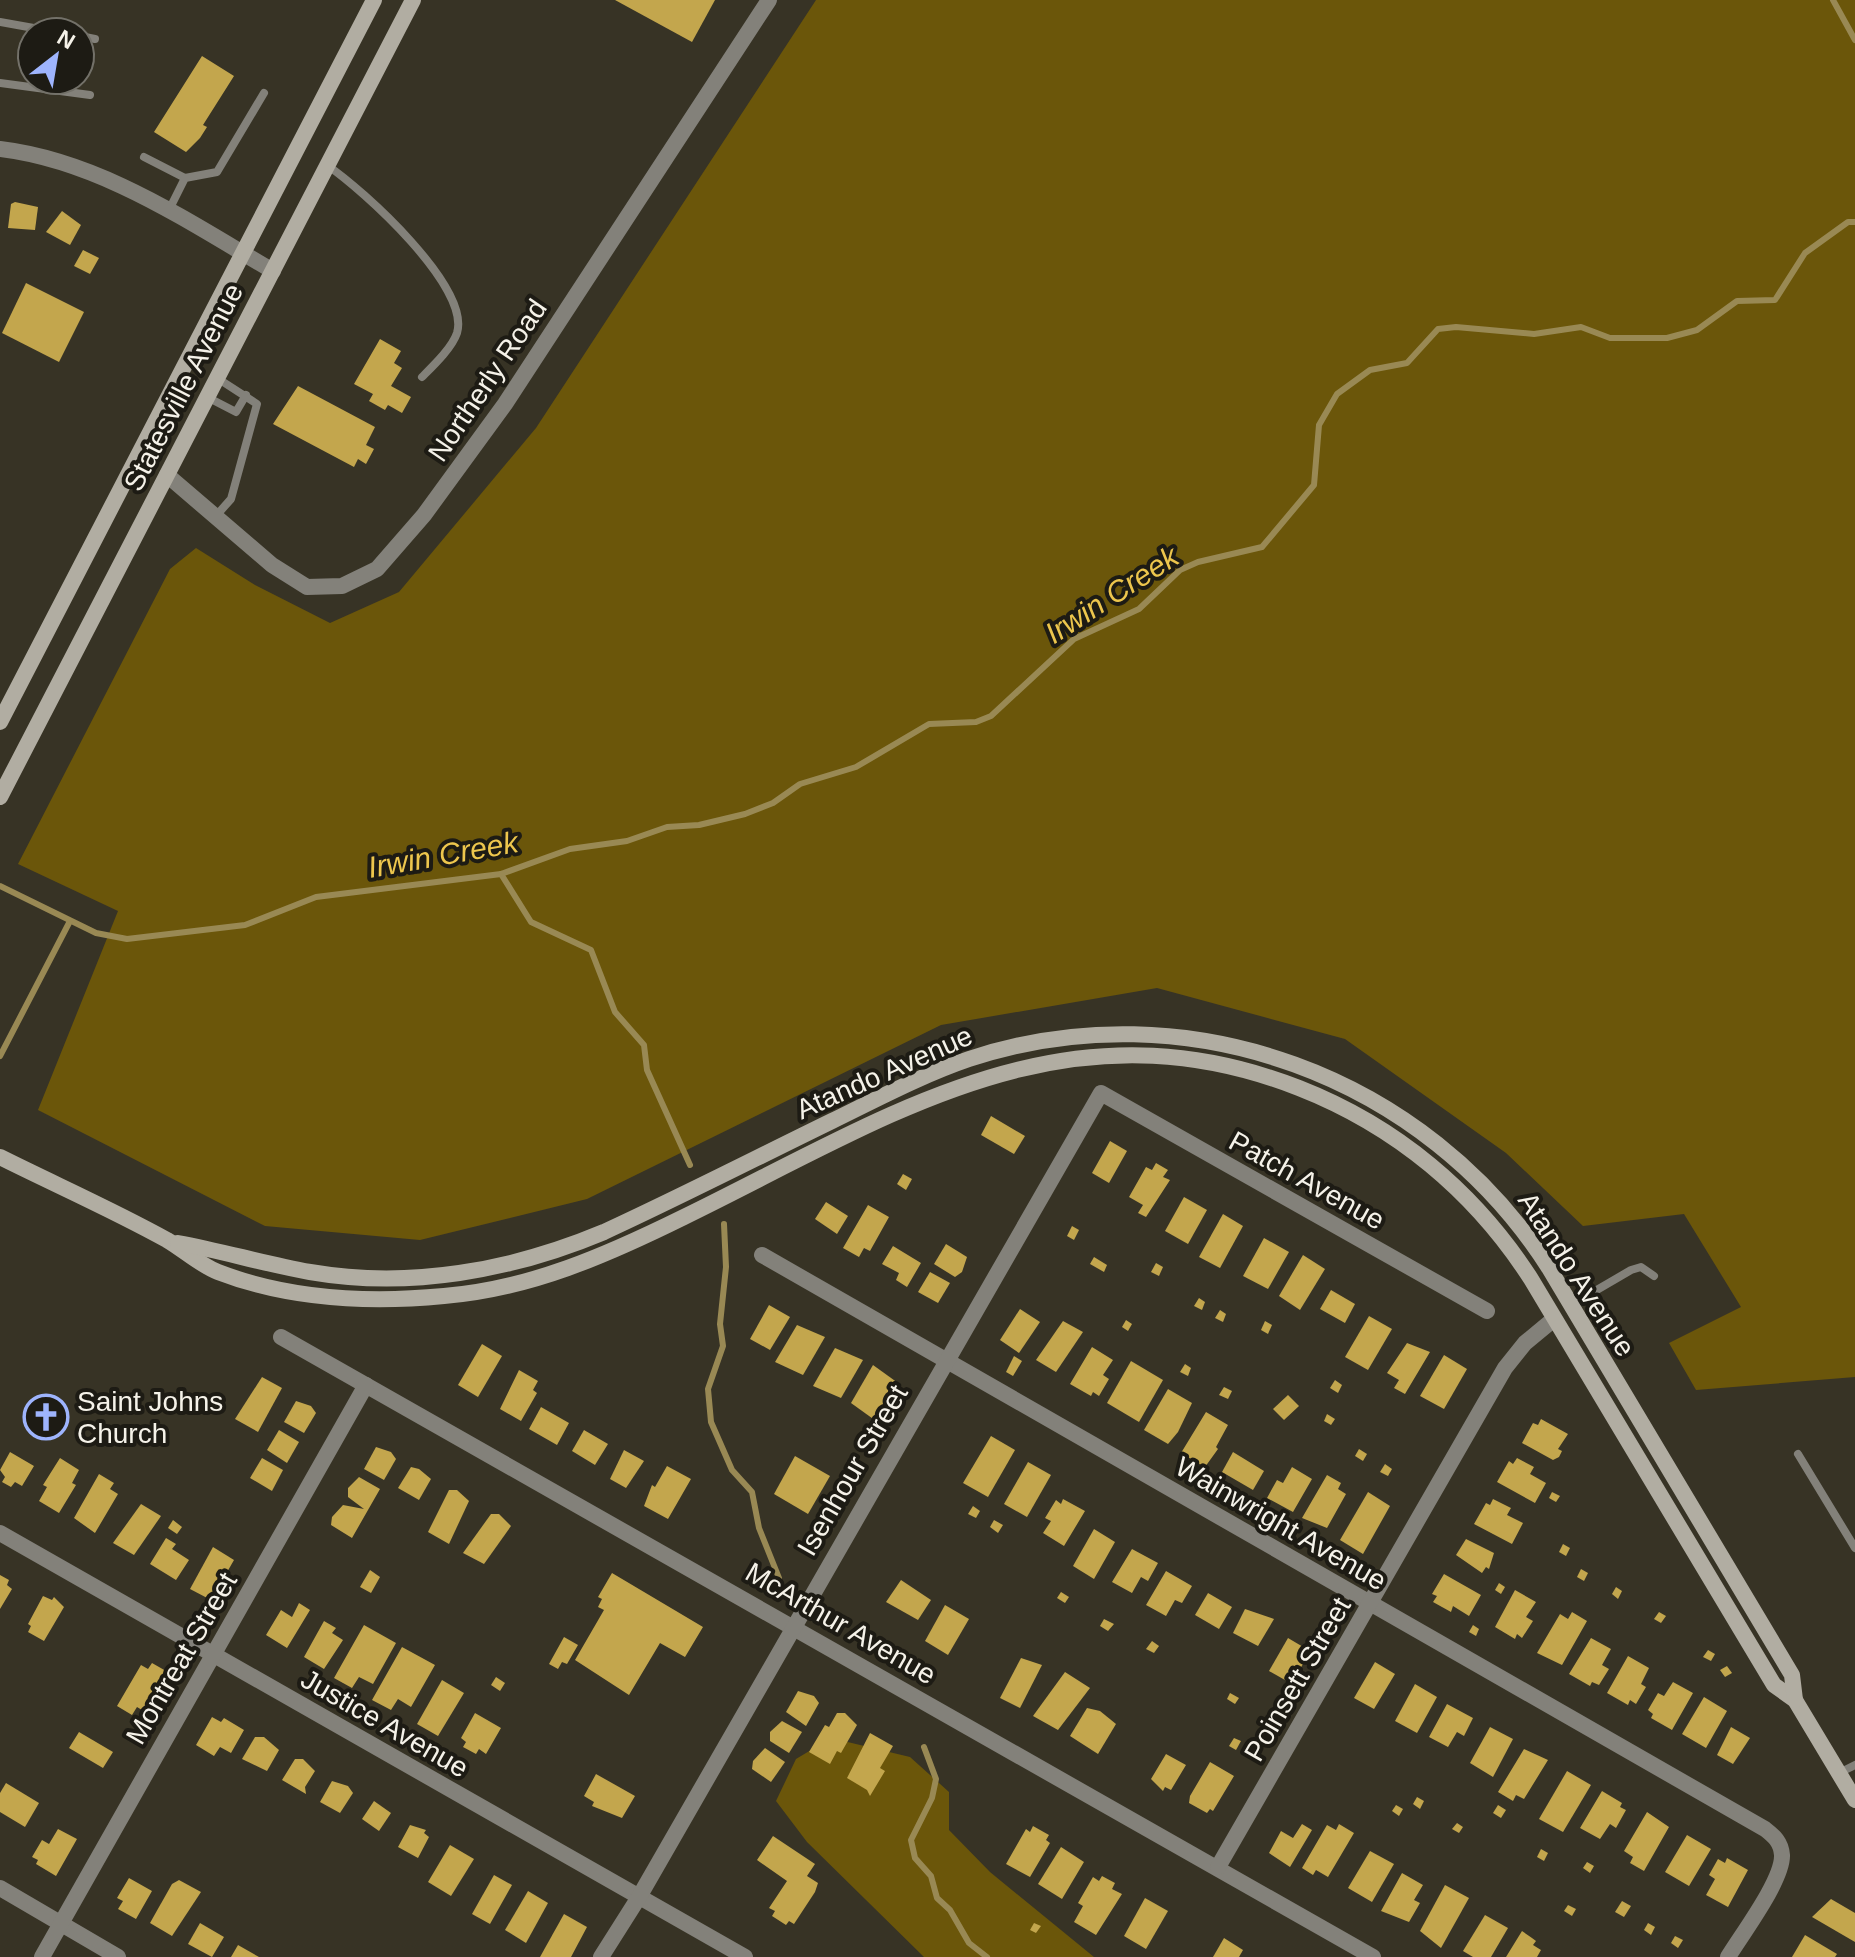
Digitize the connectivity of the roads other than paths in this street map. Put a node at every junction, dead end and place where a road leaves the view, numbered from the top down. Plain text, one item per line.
1 (374, 0) edge
2 (413, 0) edge
3 (769, 0) edge
4 (264, 93) dead end
5 (0, 149) edge
6 (144, 157) dead end
7 (327, 165) junction
8 (185, 178) junction
9 (168, 211) junction
10 (243, 253) junction
11 (273, 271) junction
12 (422, 377) dead end
13 (217, 378) junction
14 (246, 395) junction
15 (207, 397) junction
16 (167, 475) junction
17 (215, 517) junction
18 (0, 722) edge
19 (0, 797) edge
20 (1101, 1093) joint
21 (0, 1157) edge
22 (168, 1241) junction
23 (762, 1255) dead end
24 (1654, 1276) dead end
25 (1571, 1305) junction
26 (1487, 1311) dead end
27 (1554, 1319) junction
28 (281, 1337) dead end
29 (946, 1360) junction
30 (366, 1385) junction
31 (1798, 1454) dead end
32 (0, 1533) edge
33 (1855, 1548) edge
34 (1371, 1604) junction
35 (793, 1625) junction
36 (213, 1655) junction
37 (1795, 1700) junction
38 (1855, 1765) edge
39 (1839, 1773) junction
40 (1855, 1800) edge
41 (1218, 1867) junction
42 (0, 1888) edge
43 (639, 1897) junction
44 (61, 1924) junction
45 (42, 1957) edge
46 (118, 1957) edge
47 (601, 1957) edge
48 (745, 1957) edge
49 (1373, 1957) edge
50 (1728, 1957) edge

1 - 10 main road, Statesville Avenue
2 - 7 main road, Statesville Avenue
3 - 17 street, Northerly Road
4 - 8 lane
5 - 9 street
6 - 8 lane
7 - 11 main road, Statesville Avenue
7 - 12 lane
8 - 9 lane
9 - 10 street
10 - 11 street
10 - 18 main road, Statesville Avenue
11 - 13 main road, Statesville Avenue
13 - 14 lane
13 - 15 main road, Statesville Avenue
14 - 15 lane
14 - 17 lane
15 - 16 main road, Statesville Avenue
16 - 17 street, Northerly Road
16 - 19 main road, Statesville Avenue
20 - 26 street, Patch Avenue
20 - 29 street, Isenhour Street
21 - 22 main road, Atando Avenue
22 - 25 main road, Atando Avenue
22 - 27 main road, Atando Avenue
23 - 29 street, Wainwright Avenue
24 - 25 lane
25 - 37 main road, Atando Avenue
27 - 34 street, Poinsett Street
27 - 37 main road, Atando Avenue
28 - 30 street, McArthur Avenue
29 - 34 street, Wainwright Avenue
29 - 35 street, Isenhour Street
30 - 35 street, McArthur Avenue
30 - 36 street, Montreat Street
31 - 33 lane
32 - 36 street, Justice Avenue
34 - 41 street, Poinsett Street
34 - 50 street, Wainwright Avenue
35 - 41 street, McArthur Avenue
35 - 43 street, Isenhour Street
36 - 43 street, Justice Avenue
36 - 44 street, Montreat Street
37 - 39 main road, Atando Avenue
38 - 39 lane
39 - 40 main road, Atando Avenue
41 - 49 street, McArthur Avenue
42 - 44 street
43 - 47 street, Isenhour Street
43 - 48 street, Justice Avenue
44 - 45 street, Montreat Street
44 - 46 street

